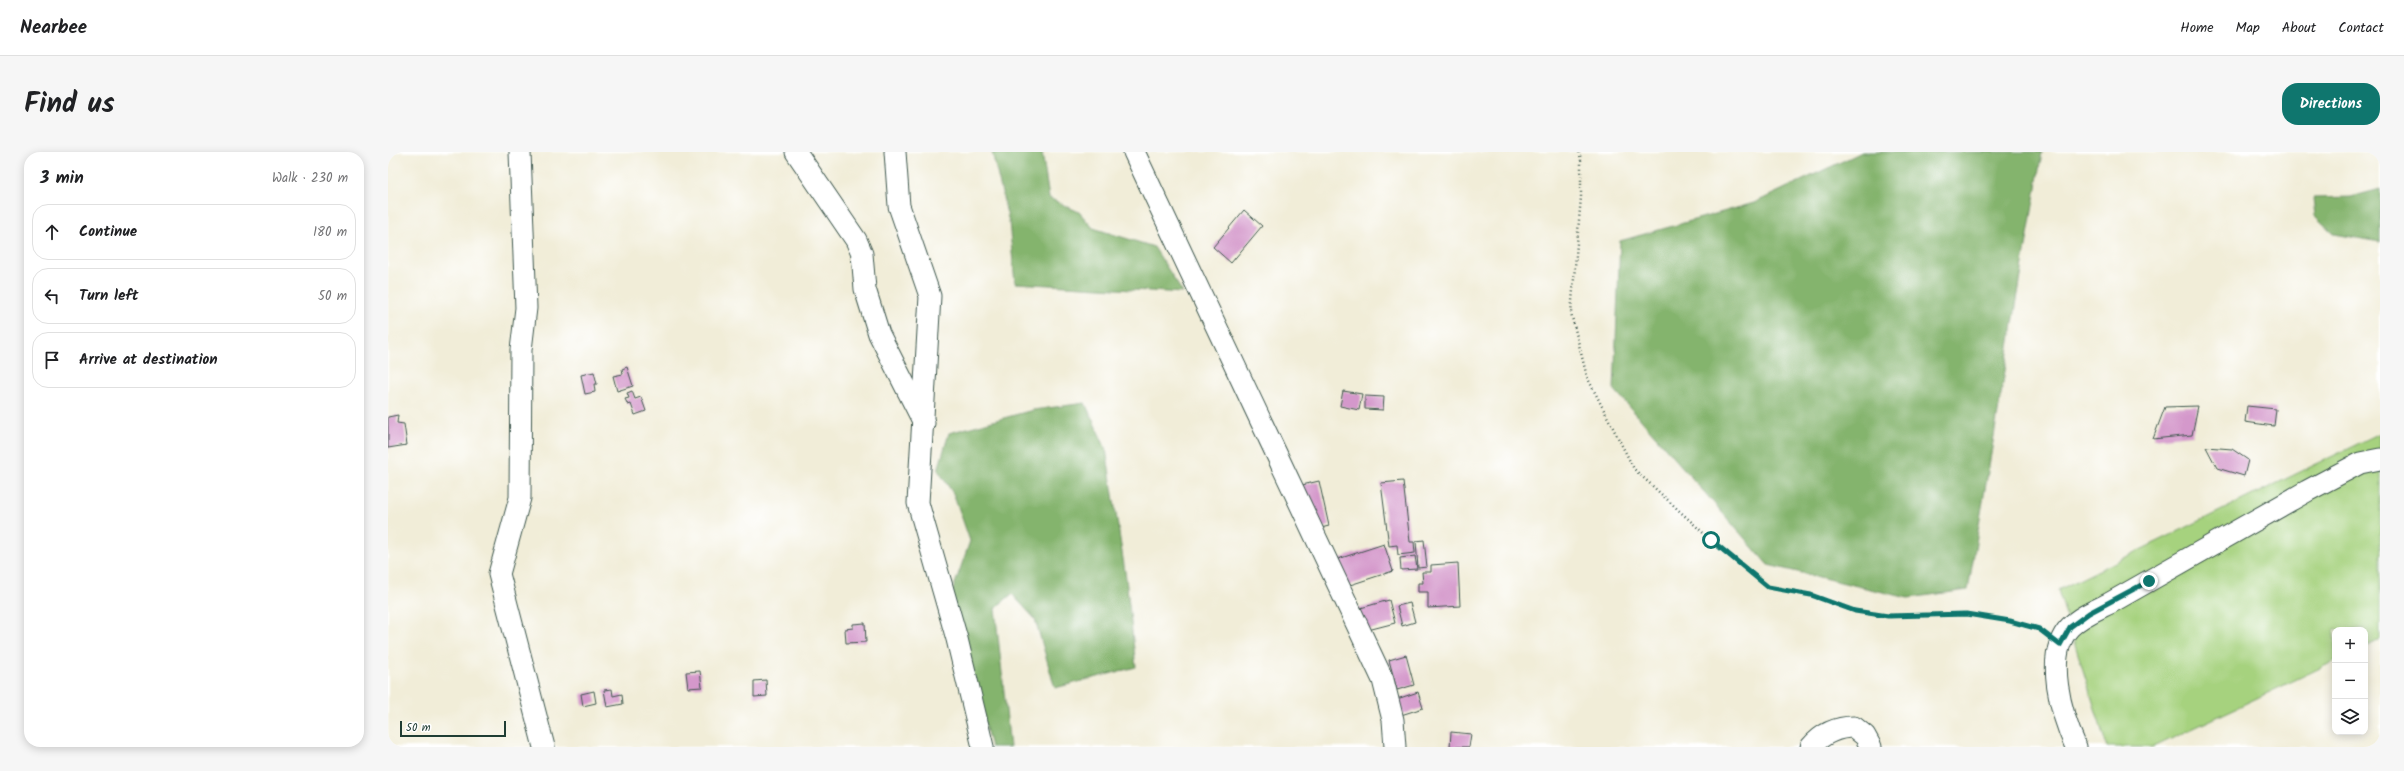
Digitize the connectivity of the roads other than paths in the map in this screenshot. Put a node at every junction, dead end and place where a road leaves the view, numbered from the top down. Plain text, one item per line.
1 (520, 152) edge
2 (796, 152) edge
3 (895, 152) edge
4 (1134, 152) edge
5 (924, 424) junction
6 (2380, 459) edge
7 (544, 747) edge
8 (983, 747) edge
9 (1395, 747) edge
10 (1811, 747) edge
11 (1871, 747) edge
12 (2076, 747) edge

1 - 7 street
2 - 5 street
3 - 5 street
4 - 9 street
5 - 8 street
6 - 12 street
10 - 11 street

